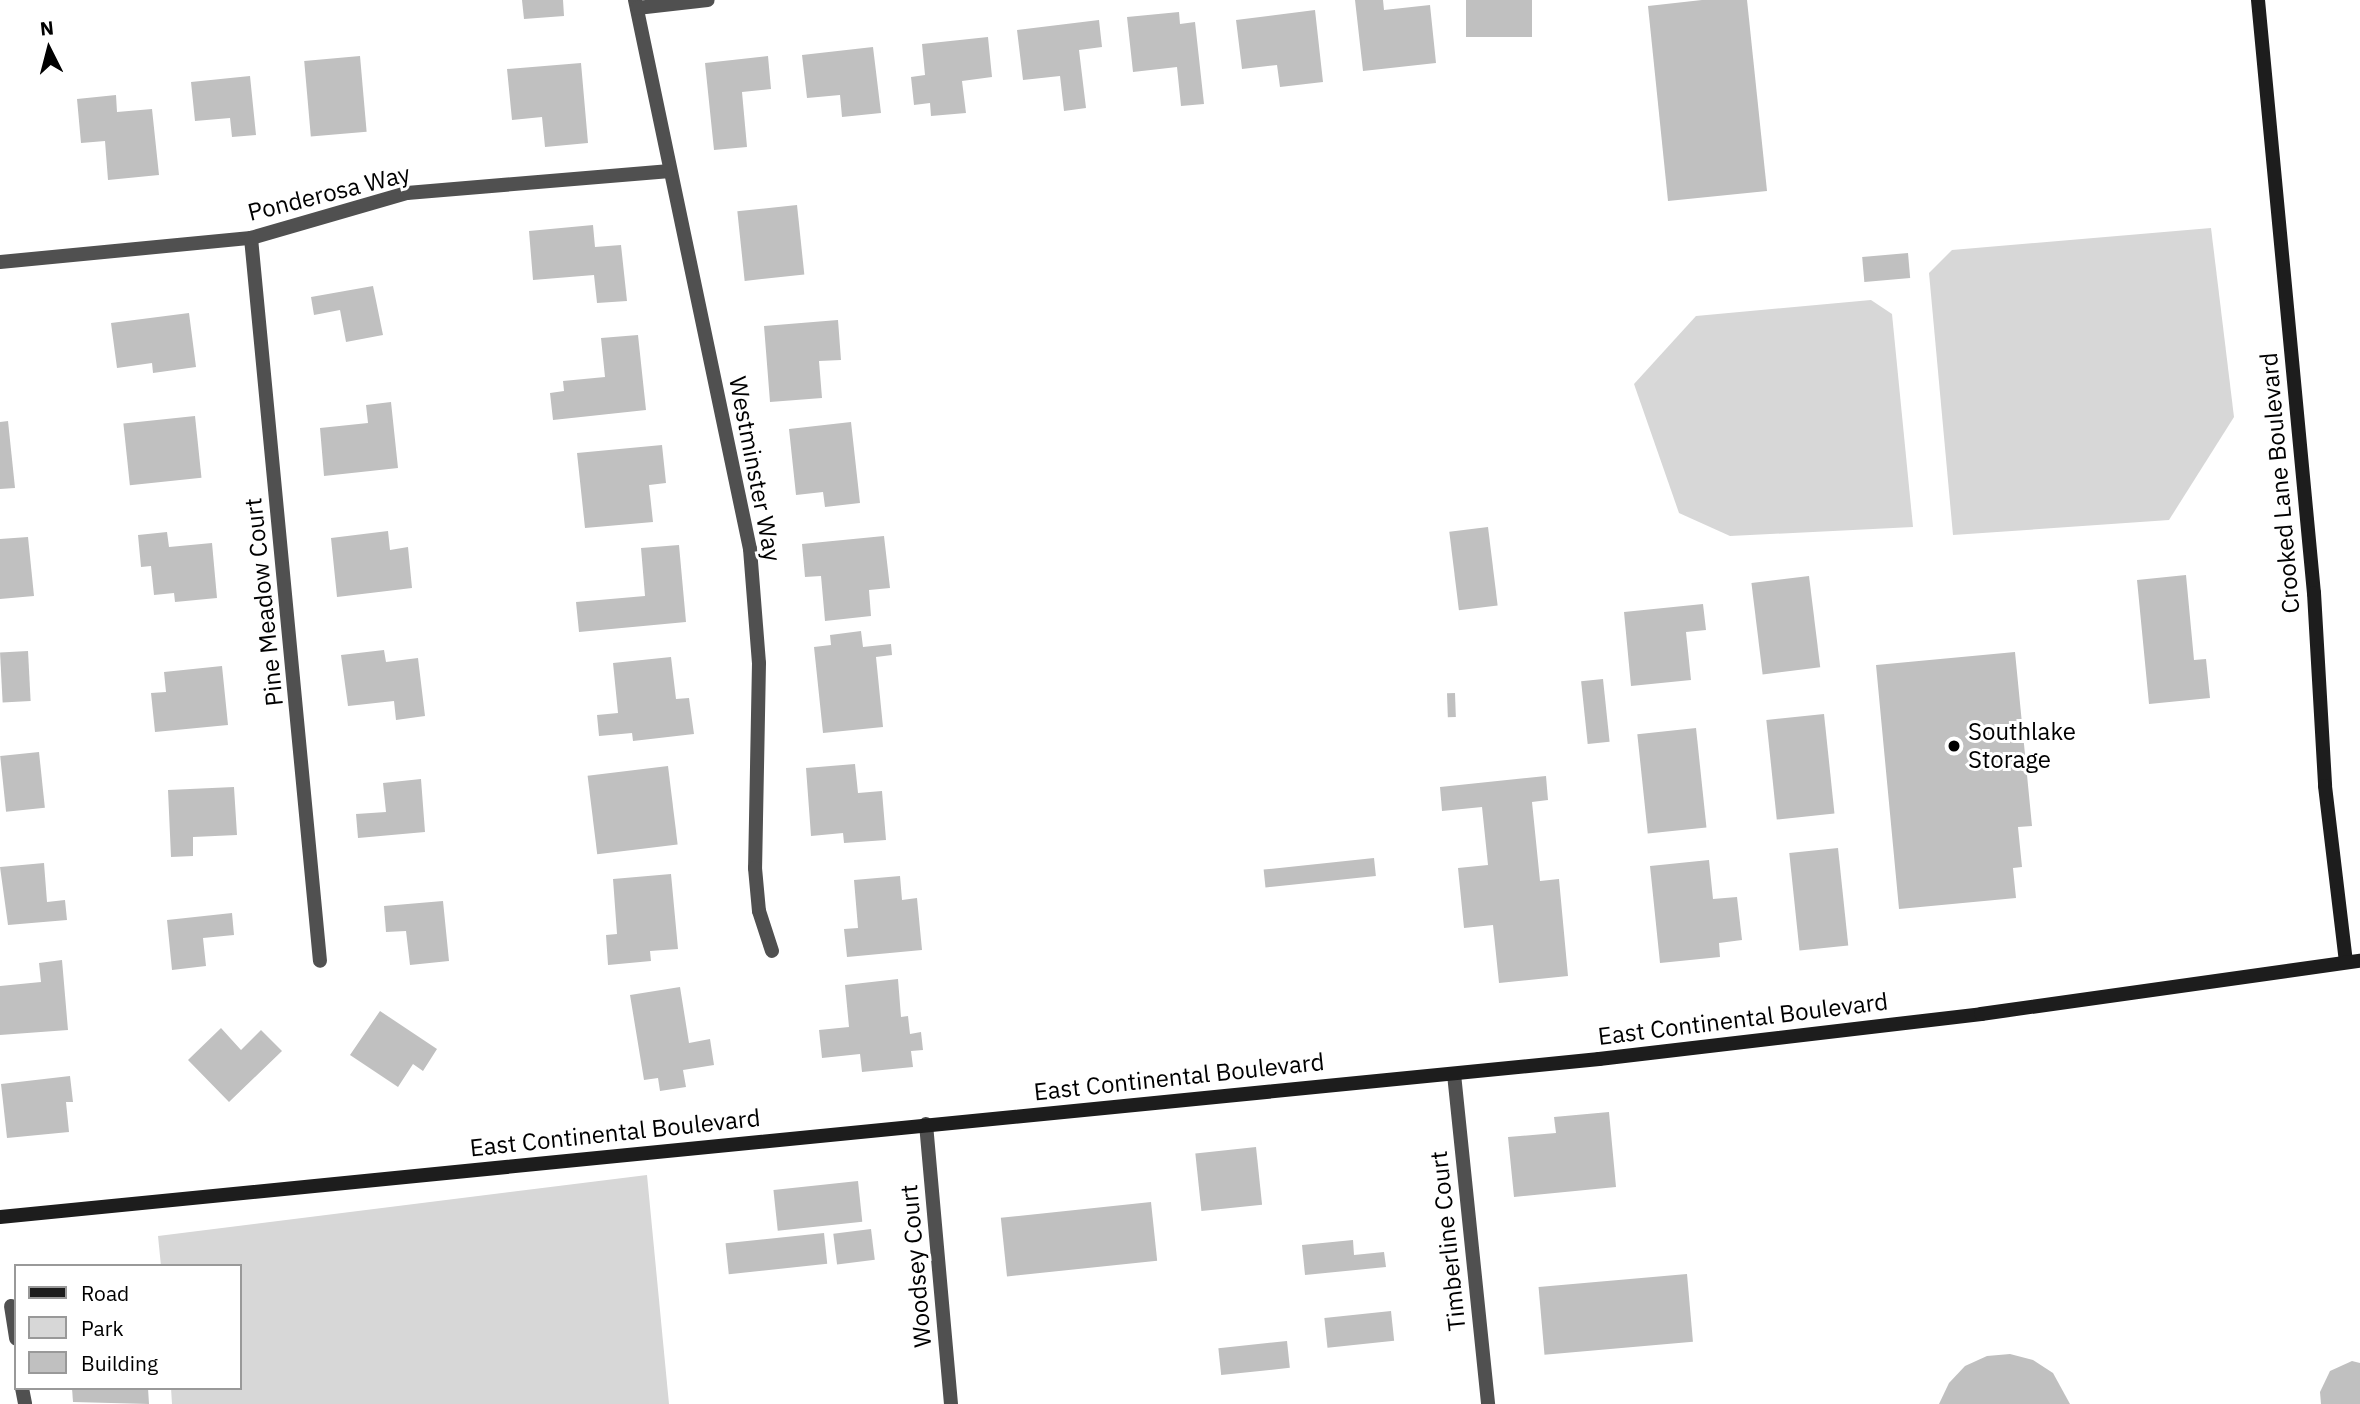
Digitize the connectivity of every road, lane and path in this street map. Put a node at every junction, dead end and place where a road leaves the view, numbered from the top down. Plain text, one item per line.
1 (708, 0) edge
2 (2258, 0) edge
3 (636, 4) edge
4 (670, 171) junction
5 (251, 238) junction
6 (0, 262) edge
7 (772, 951) dead end
8 (320, 961) dead end
9 (2353, 962) edge
10 (1454, 1074) junction
11 (926, 1125) junction
12 (0, 1217) edge
13 (11, 1306) dead end
14 (14, 1326) edge
15 (951, 1404) edge
16 (1488, 1404) edge

1 - 3 street
2 - 9 main road, Crooked Lane Boulevard
3 - 4 street, Westminster Way
4 - 5 street, Ponderosa Way
4 - 7 street, Westminster Way
5 - 6 street, Ponderosa Way
5 - 8 street, Pine Meadow Court
9 - 10 main road, East Continental Boulevard
10 - 11 main road, East Continental Boulevard
10 - 16 street, Timberline Court
11 - 12 main road, East Continental Boulevard
11 - 15 street, Woodsey Court
13 - 14 street

